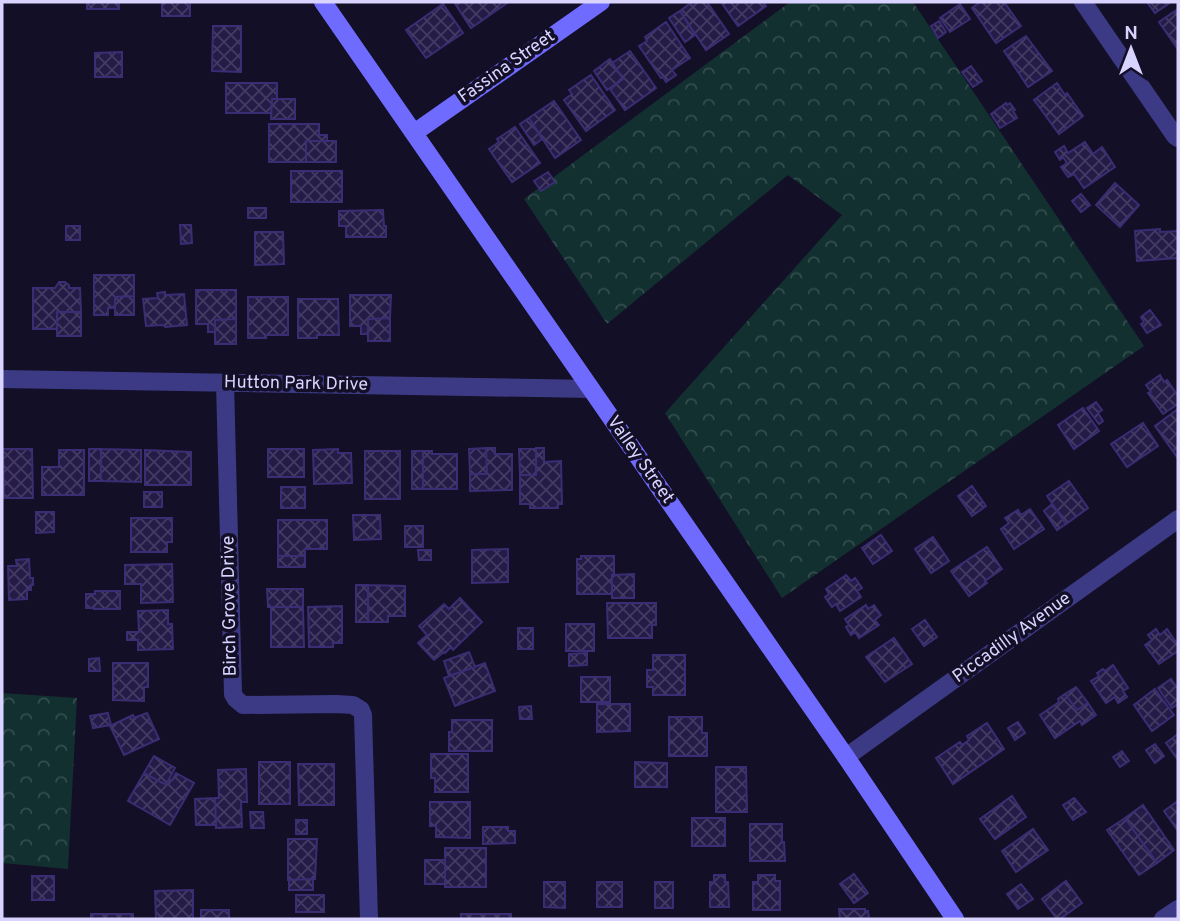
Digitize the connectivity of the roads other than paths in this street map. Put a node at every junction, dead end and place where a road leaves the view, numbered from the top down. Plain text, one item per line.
1 (323, 2) edge
2 (601, 2) edge
3 (1083, 2) edge
4 (414, 132) junction
5 (1178, 138) edge
6 (2, 379) edge
7 (225, 383) junction
8 (591, 389) junction
9 (1178, 519) edge
10 (846, 757) junction
11 (1178, 909) edge
12 (369, 919) edge
13 (955, 919) edge
14 (1163, 919) edge

1 - 4 main road, Valley Street
2 - 4 main road, Fassina Street
3 - 5 street
4 - 8 main road, Valley Street
6 - 7 street, Hutton Park Drive
7 - 8 street, Hutton Park Drive
7 - 12 street, Birch Grove Drive
8 - 10 main road, Valley Street
9 - 10 street, Piccadilly Avenue
10 - 13 main road, Valley Street
11 - 14 street

